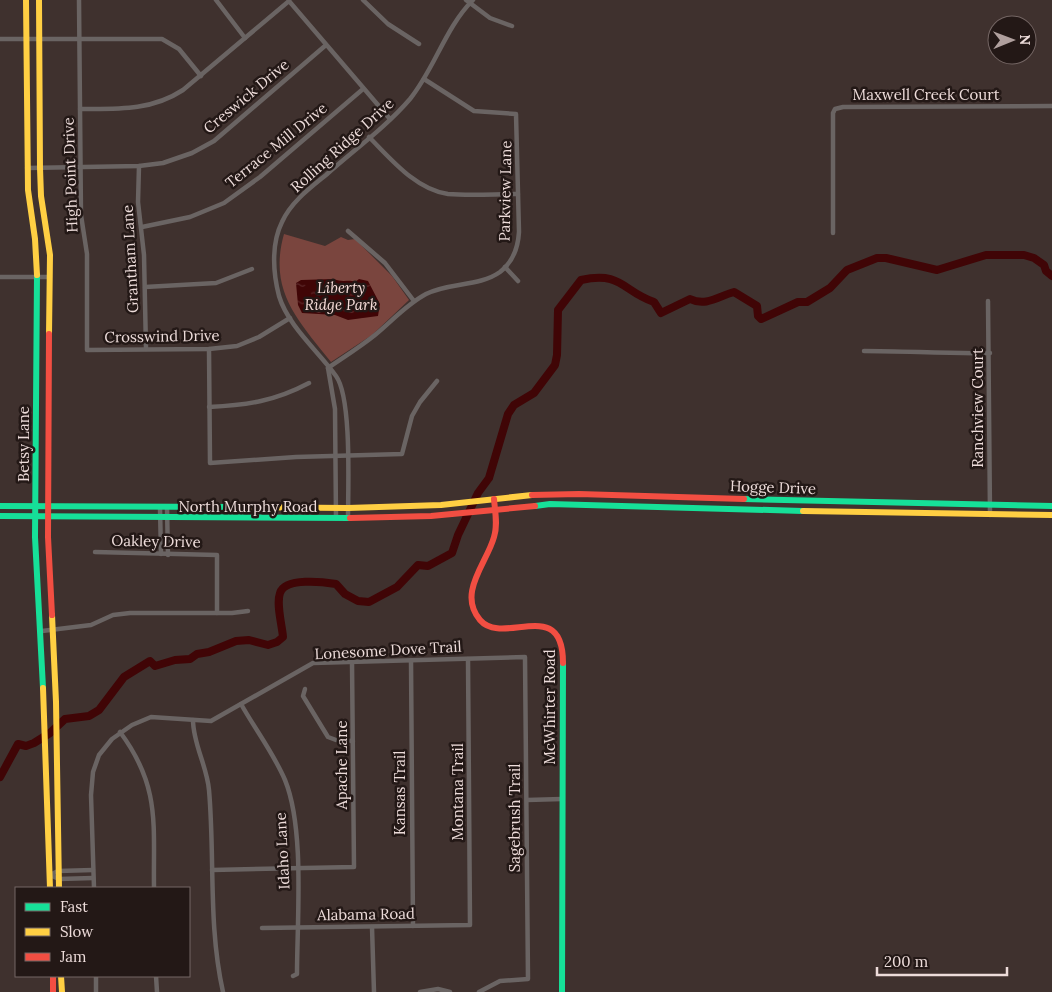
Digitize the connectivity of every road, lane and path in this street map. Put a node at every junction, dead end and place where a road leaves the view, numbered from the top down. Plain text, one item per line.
1 (26, 0) edge
2 (39, 0) edge
3 (79, 0) edge
4 (216, 0) edge
5 (289, 0) edge
6 (363, 0) edge
7 (470, 1) edge
8 (512, 26) dead end
9 (27, 38) junction
10 (39, 38) junction
11 (79, 38) junction
12 (245, 38) junction
13 (0, 39) edge
14 (420, 44) dead end
15 (326, 45) junction
16 (201, 76) junction
17 (424, 79) junction
18 (364, 89) junction
19 (1052, 106) edge
20 (80, 109) junction
21 (390, 120) junction
22 (370, 137) junction
23 (139, 166) junction
24 (27, 168) junction
25 (40, 168) junction
26 (80, 168) junction
27 (518, 194) junction
28 (142, 227) junction
29 (348, 231) dead end
30 (833, 233) dead end
31 (505, 267) junction
32 (252, 270) dead end
33 (0, 277) edge
34 (37, 277) junction
35 (50, 277) junction
36 (518, 281) dead end
37 (145, 287) junction
38 (414, 301) junction
39 (988, 301) dead end
40 (290, 318) junction
41 (146, 349) junction
42 (209, 349) junction
43 (87, 350) joint
44 (864, 351) dead end
45 (990, 353) junction
46 (36, 360) junction
47 (49, 360) junction
48 (328, 368) junction
49 (437, 381) dead end
50 (310, 382) dead end
51 (209, 407) junction
52 (35, 435) junction
53 (48, 435) junction
54 (347, 455) junction
55 (335, 456) junction
56 (703, 497) junction
57 (491, 499) junction
58 (861, 503) junction
59 (990, 505) junction
60 (0, 506) edge
61 (35, 506) junction
62 (48, 506) junction
63 (1052, 506) edge
64 (336, 507) junction
65 (703, 507) junction
66 (164, 508) junction
67 (348, 508) junction
68 (495, 509) junction
69 (861, 513) junction
70 (35, 515) junction
71 (990, 515) junction
72 (0, 516) edge
73 (48, 516) junction
74 (1052, 516) edge
75 (164, 518) junction
76 (336, 518) junction
77 (348, 518) junction
78 (95, 552) dead end
79 (161, 554) junction
80 (168, 554) junction
81 (248, 611) dead end
82 (217, 614) junction
83 (42, 631) junction
84 (53, 631) junction
85 (525, 657) joint
86 (468, 659) junction
87 (411, 660) junction
88 (352, 662) junction
89 (305, 689) dead end
90 (241, 704) junction
91 (193, 720) junction
92 (120, 732) junction
93 (353, 741) junction
94 (562, 799) junction
95 (527, 800) junction
96 (297, 868) junction
97 (93, 870) junction
98 (212, 870) junction
99 (58, 871) junction
100 (50, 875) junction
101 (93, 878) junction
102 (58, 879) junction
103 (50, 887) edge
104 (59, 887) edge
105 (94, 887) edge
106 (154, 887) edge
107 (372, 926) junction
108 (412, 926) junction
109 (470, 926) joint
110 (297, 927) junction
111 (262, 928) dead end
112 (293, 976) dead end
113 (52, 977) edge
114 (61, 977) edge
115 (96, 977) edge
116 (156, 977) edge
117 (53, 992) edge
118 (62, 992) edge
119 (96, 992) edge
120 (157, 992) edge
121 (223, 992) edge
122 (374, 992) edge
123 (420, 992) edge
124 (450, 992) edge
125 (479, 992) edge
126 (562, 992) edge

1 - 9 main road, Betsy Lane
2 - 10 main road, Betsy Lane
3 - 11 street, High Point Drive
4 - 12 street
5 - 12 street
5 - 15 street
6 - 14 street
7 - 8 street
7 - 17 street, Rolling Ridge Drive
9 - 10 street
9 - 13 street
9 - 24 main road, Betsy Lane
10 - 11 street
10 - 25 main road, Betsy Lane
11 - 16 street
11 - 20 street, High Point Drive
12 - 16 street
15 - 18 street
15 - 23 street, Creswick Drive
16 - 20 street
17 - 21 street, Rolling Ridge Drive
17 - 27 street, Parkview Lane
18 - 21 street
18 - 28 street, Terrace Mill Drive
19 - 30 street, Maxwell Creek Court
20 - 26 street, High Point Drive
21 - 22 street, Rolling Ridge Drive
22 - 27 street
22 - 40 street, Rolling Ridge Drive
23 - 26 street, Creswick Drive
23 - 28 street, Grantham Lane
24 - 25 street, Creswick Drive
24 - 34 main road, Betsy Lane
25 - 26 street, Creswick Drive
25 - 35 main road, Betsy Lane
26 - 43 street, High Point Drive
27 - 31 street, Parkview Lane
28 - 37 street, Grantham Lane
29 - 38 street
31 - 36 street
31 - 38 street
32 - 37 street
33 - 34 street
34 - 35 street
34 - 46 main road, Betsy Lane
35 - 47 main road, Betsy Lane
37 - 41 street, Grantham Lane
38 - 48 street
39 - 45 street, Ranchview Court
40 - 42 street, Crosswind Drive
40 - 48 street, Rolling Ridge Drive
41 - 42 street, Crosswind Drive
41 - 43 street, Crosswind Drive
42 - 51 street
44 - 45 street
45 - 59 street, Ranchview Court
46 - 47 main road
46 - 52 main road, Betsy Lane
47 - 53 main road, Betsy Lane
48 - 54 street, Rolling Ridge Drive
48 - 55 street, Rolling Ridge Drive
49 - 54 street
50 - 51 street
51 - 55 street
52 - 53 main road
52 - 61 main road, Betsy Lane
53 - 62 main road, Betsy Lane
54 - 55 street
54 - 67 street, Rolling Ridge Drive
55 - 64 street, Rolling Ridge Drive
56 - 57 main road, Hogge Drive
56 - 58 main road, Hogge Drive
56 - 65 main road
57 - 67 main road, North Murphy Road
57 - 68 main road, McWhirter Road
58 - 59 main road, Hogge Drive
58 - 69 main road
59 - 63 main road, Hogge Drive
59 - 71 street, Ranchview Court
60 - 61 main road, North Murphy Road
61 - 62 main road, North Murphy Road
61 - 70 main road, Betsy Lane
62 - 66 main road, North Murphy Road
62 - 73 main road, Betsy Lane
64 - 66 main road, North Murphy Road
64 - 67 main road, North Murphy Road
64 - 76 street, Rolling Ridge Drive
65 - 68 main road, Hogge Drive
65 - 69 main road, Hogge Drive
66 - 75 street
67 - 77 street, Rolling Ridge Drive
68 - 77 main road, North Murphy Road
68 - 94 main road, McWhirter Road
69 - 71 main road, Hogge Drive
70 - 72 main road, North Murphy Road
70 - 73 main road, North Murphy Road
70 - 83 main road, Betsy Lane
71 - 74 main road, Hogge Drive
73 - 75 main road, North Murphy Road
73 - 84 main road, Betsy Lane
75 - 76 main road, North Murphy Road
75 - 79 street
75 - 80 street
76 - 77 main road, North Murphy Road
78 - 79 street, Oakley Drive
79 - 80 street, Oakley Drive
80 - 82 street, Oakley Drive
81 - 82 street
82 - 84 street
83 - 84 street
83 - 100 main road, Betsy Lane
84 - 99 main road, Betsy Lane
85 - 86 street, Lonesome Dove Trail
85 - 95 street, Sagebrush Trail
86 - 87 street, Lonesome Dove Trail
86 - 109 street, Montana Trail
87 - 88 street, Lonesome Dove Trail
87 - 108 street, Kansas Trail
88 - 90 street, Lonesome Dove Trail
88 - 93 street, Apache Lane
89 - 93 street
90 - 91 street, Lonesome Dove Trail
90 - 96 street, Idaho Lane
91 - 92 street, Lonesome Dove Trail
91 - 98 street
92 - 97 street
92 - 106 street
93 - 96 street, Apache Lane
94 - 95 street
94 - 126 main road, McWhirter Road
95 - 125 street, Sagebrush Trail
96 - 98 street
96 - 110 street, Idaho Lane
97 - 99 street
97 - 101 street
98 - 121 street
99 - 100 street
99 - 102 main road, Betsy Lane
100 - 102 street
100 - 103 main road, Betsy Lane
101 - 102 street
101 - 105 street
102 - 104 main road, Betsy Lane
107 - 108 street, Alabama Road
107 - 110 street, Alabama Road
107 - 122 street
108 - 109 street, Alabama Road
110 - 111 street, Alabama Road
110 - 112 street, Idaho Lane
113 - 117 main road
114 - 118 main road
115 - 119 street
116 - 120 street
123 - 124 street

